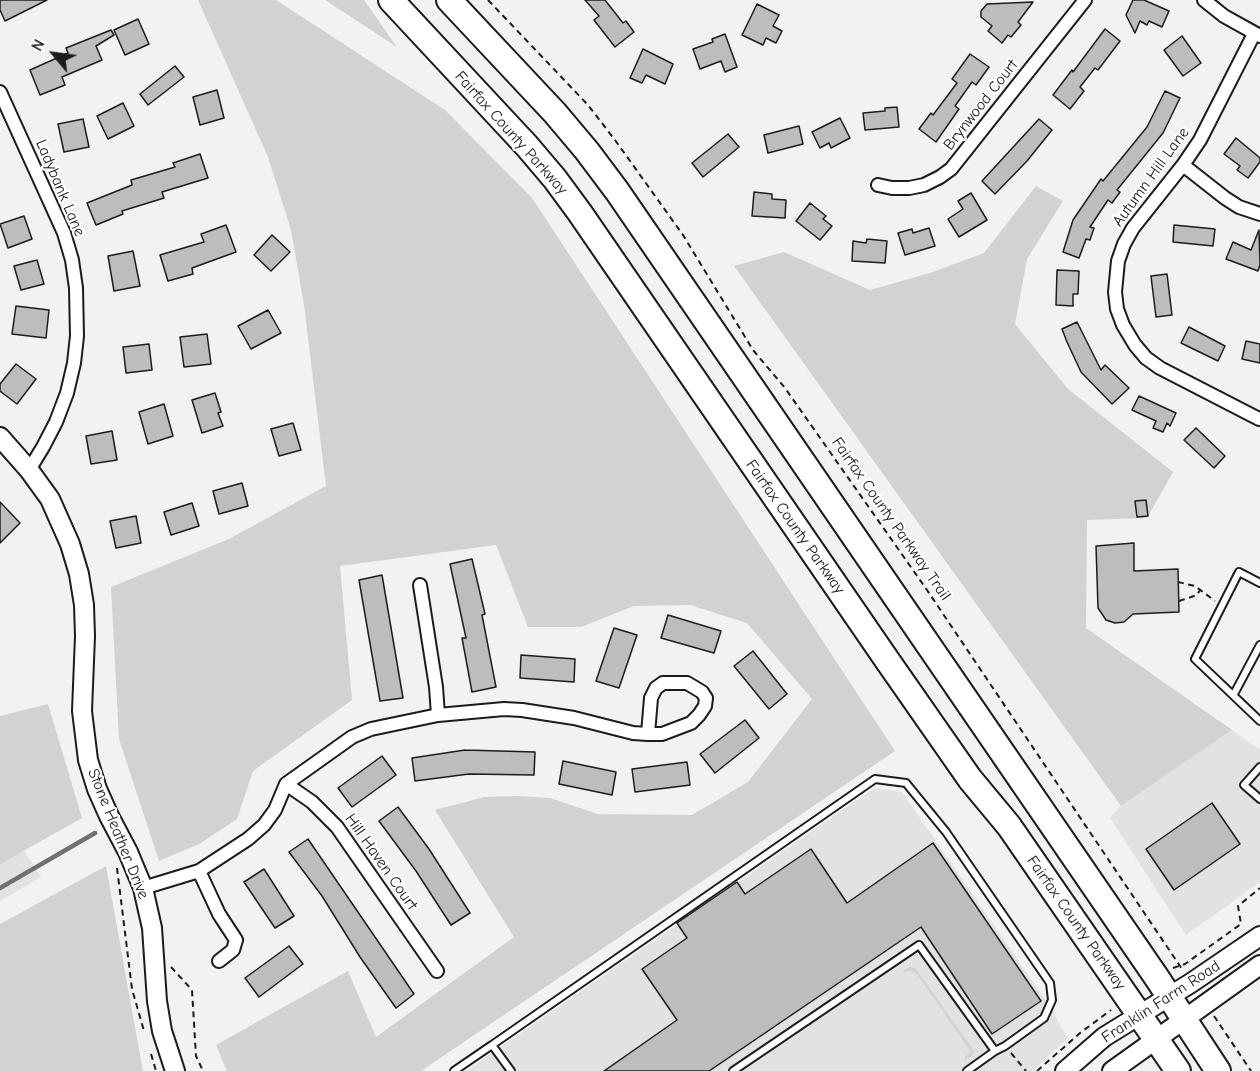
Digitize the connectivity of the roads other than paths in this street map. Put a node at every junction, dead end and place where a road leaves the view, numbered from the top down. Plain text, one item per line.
1 (391, 0) edge
2 (448, 0) edge
3 (1085, 0) edge
4 (1204, 0) edge
5 (1257, 35) edge
6 (0, 92) edge
7 (1183, 165) junction
8 (878, 185) dead end
9 (1260, 214) edge
10 (1259, 419) edge
11 (0, 437) edge
12 (29, 470) junction
13 (1260, 584) edge
14 (420, 585) dead end
15 (1260, 645) edge
16 (1234, 694) junction
17 (438, 715) junction
18 (1260, 722) edge
19 (648, 734) junction
20 (1260, 767) edge
21 (286, 784) junction
22 (1260, 799) edge
23 (199, 871) junction
24 (143, 888) junction
25 (1260, 936) edge
26 (219, 961) dead end
27 (1260, 965) edge
28 (437, 971) dead end
29 (1168, 996) junction
30 (1140, 1014) junction
31 (1183, 1019) junction
32 (1156, 1038) junction
33 (492, 1045) junction
34 (995, 1051) junction
35 (175, 1071) edge
36 (454, 1071) edge
37 (511, 1071) edge
38 (733, 1071) edge
39 (967, 1071) edge
40 (1065, 1071) edge
41 (1112, 1071) edge
42 (1178, 1071) edge
43 (1218, 1071) edge

1 - 30 highway, Fairfax County Parkway
2 - 29 highway
3 - 8 street, Brynwood Court
4 - 5 street
5 - 7 street, Autumn Hill Lane
6 - 12 street, Ladybank Lane
7 - 9 street
7 - 10 street, Autumn Hill Lane
11 - 12 street, Stone Heather Drive
12 - 24 street, Stone Heather Drive
13 - 16 lane
14 - 17 street
15 - 16 lane
16 - 18 lane
17 - 19 street
17 - 21 street
19 - 19 street
20 - 22 lane
21 - 23 street
21 - 28 street, Hill Haven Court
23 - 24 street
23 - 26 street
24 - 35 street, Stone Heather Drive
25 - 29 street, Franklin Farm Road
27 - 31 street, Franklin Farm Road
29 - 30 street, Franklin Farm Road
29 - 31 highway
30 - 32 highway, Fairfax County Parkway
30 - 40 street, Franklin Farm Road
31 - 32 street, Franklin Farm Road
31 - 43 highway
32 - 41 street, Franklin Farm Road
32 - 42 highway, Fairfax County Parkway
33 - 34 lane
33 - 36 lane
33 - 37 lane
34 - 38 lane
34 - 39 lane

